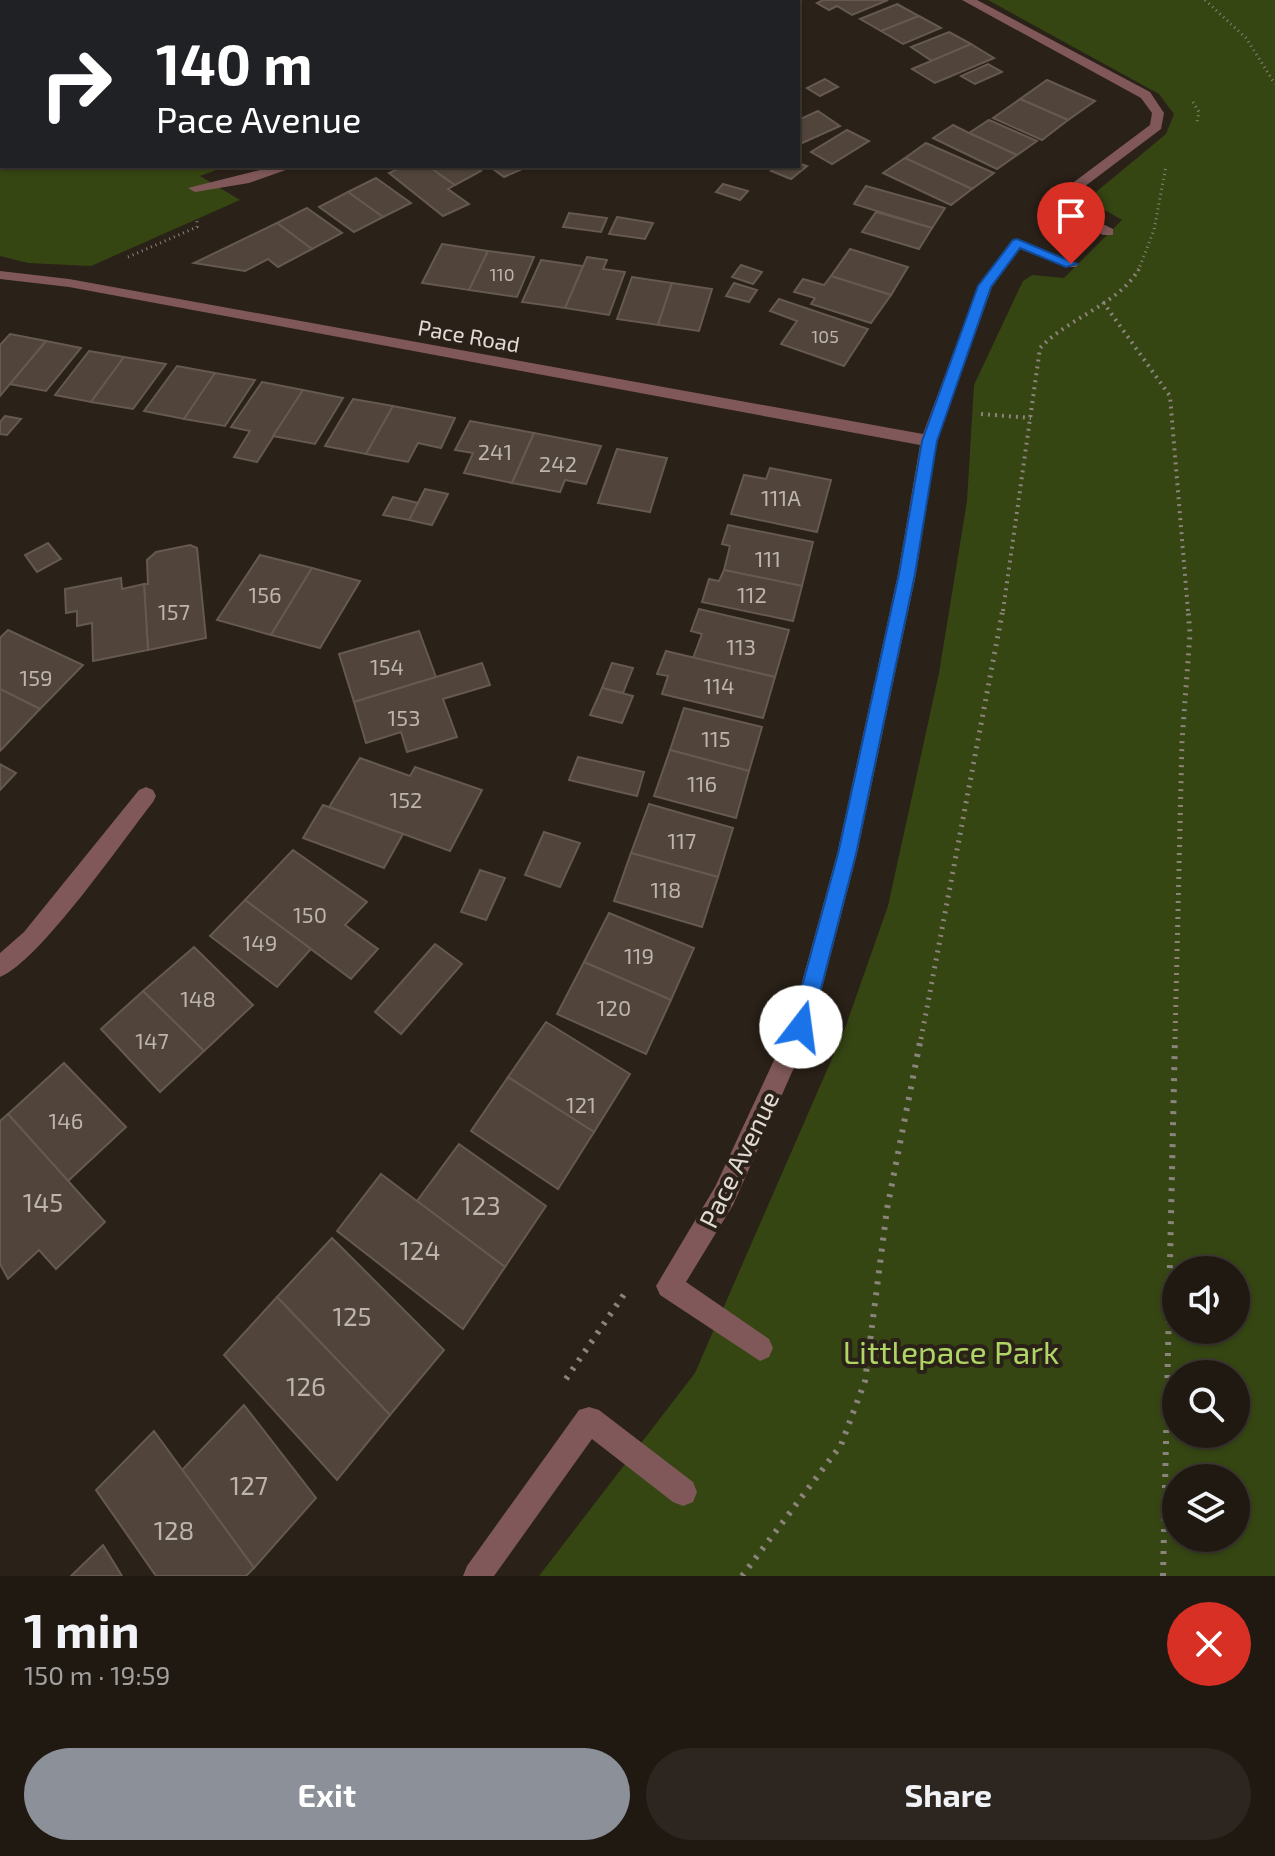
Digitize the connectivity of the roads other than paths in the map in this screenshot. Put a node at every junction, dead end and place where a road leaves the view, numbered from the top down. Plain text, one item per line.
1 (968, 0) edge
2 (283, 168) edge
3 (195, 188) road end
4 (1108, 232) dead end
5 (1071, 264) dead end
6 (0, 275) edge
7 (929, 441) junction
8 (146, 796) dead end
9 (0, 967) edge
10 (760, 1348) dead end
11 (683, 1492) dead end
12 (477, 1576) edge

1 - 4 street
2 - 3 street
5 - 7 street, Pace Avenue
6 - 7 street, Pace Road
7 - 10 street, Pace Avenue
8 - 9 street
11 - 12 street

